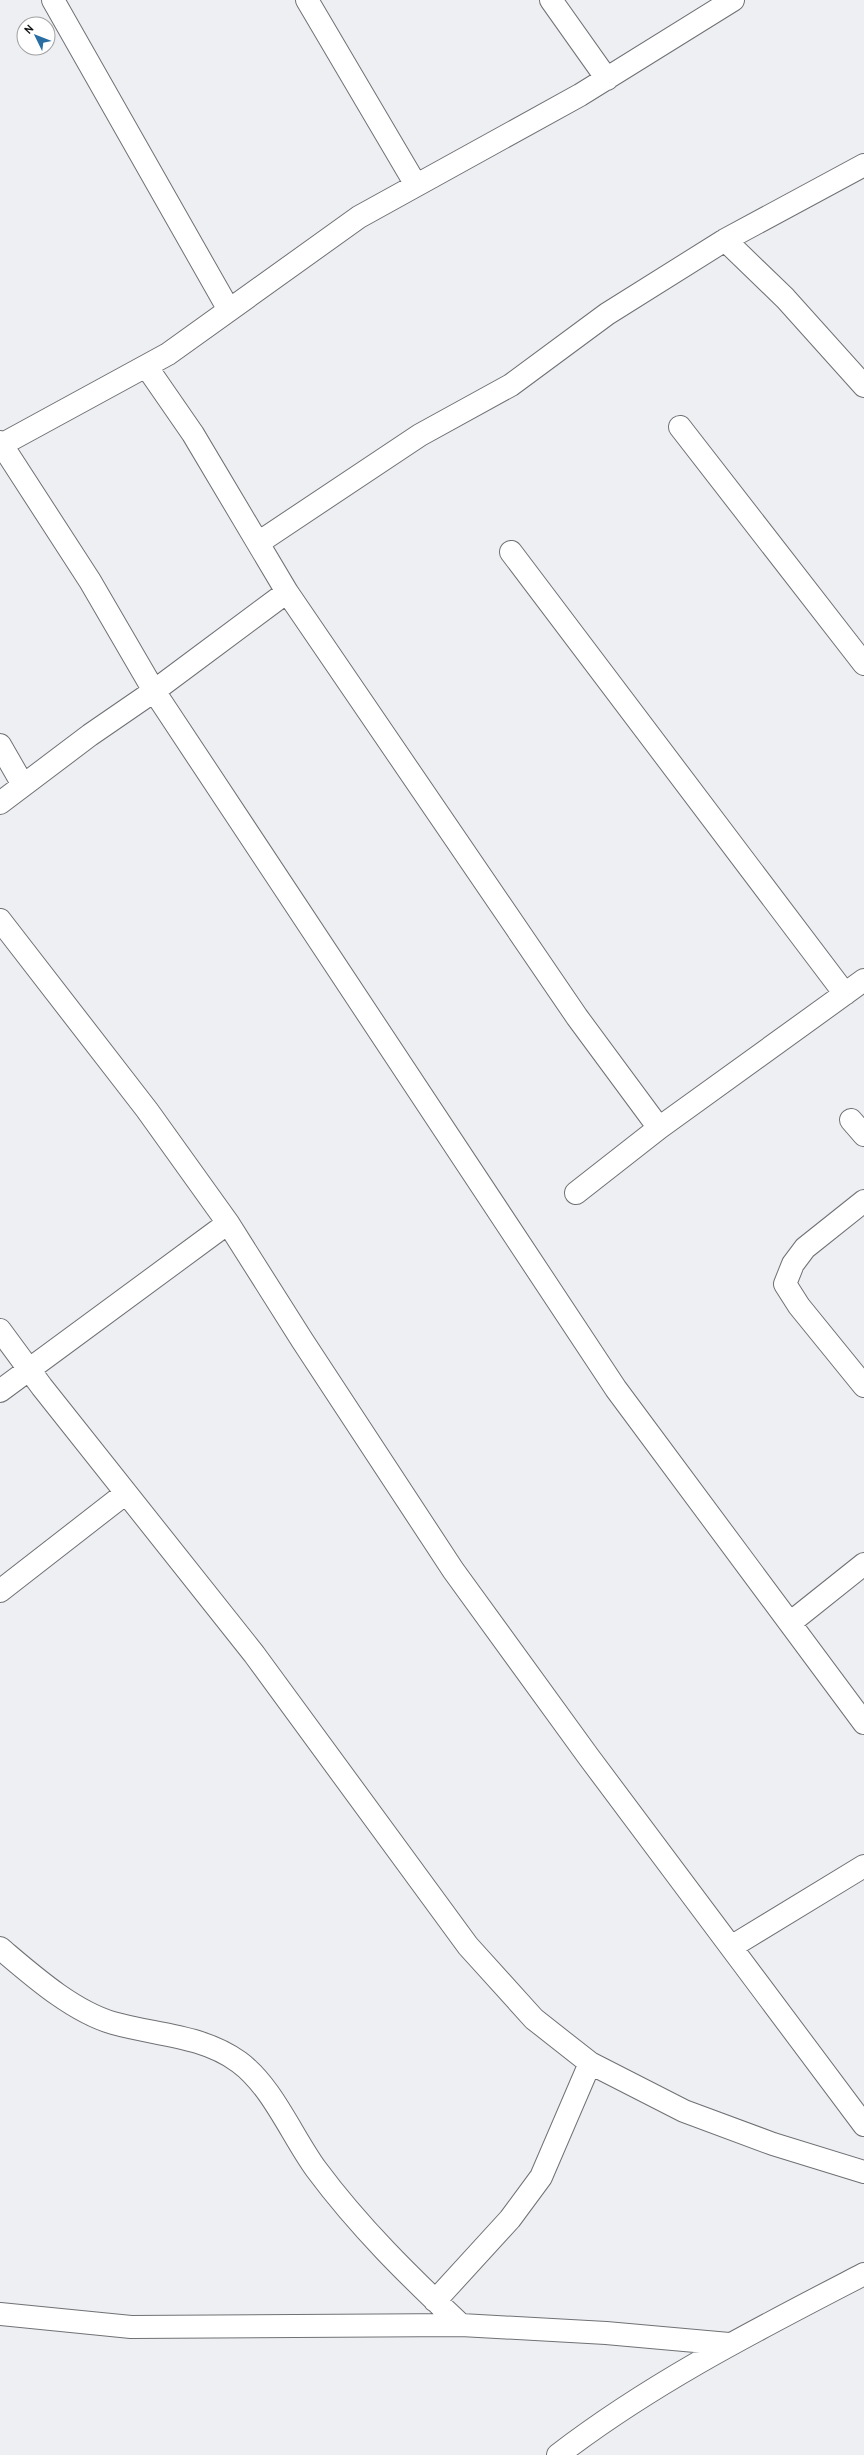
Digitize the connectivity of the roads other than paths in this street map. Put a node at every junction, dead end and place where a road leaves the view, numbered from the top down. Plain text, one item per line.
1 (307, 0) edge
2 (551, 0) edge
3 (733, 0) edge
4 (59, 2) edge
5 (607, 79) junction
6 (864, 165) edge
7 (416, 185) junction
8 (725, 240) junction
9 (229, 310) junction
10 (146, 366) junction
11 (864, 386) edge
12 (680, 427) dead end
13 (1, 444) edge
14 (258, 543) junction
15 (511, 552) dead end
16 (287, 592) junction
17 (864, 664) edge
18 (154, 691) junction
19 (0, 746) edge
20 (23, 785) junction
21 (0, 803) edge
22 (0, 920) edge
23 (864, 980) edge
24 (845, 994) junction
25 (659, 1128) junction
26 (576, 1193) dead end
27 (864, 1201) edge
28 (228, 1223) junction
29 (0, 1330) edge
30 (29, 1369) junction
31 (864, 1386) edge
32 (0, 1391) edge
33 (126, 1493) junction
34 (864, 1564) edge
35 (0, 1591) edge
36 (790, 1623) junction
37 (864, 1723) edge
38 (864, 1866) edge
39 (731, 1947) junction
40 (0, 1948) edge
41 (590, 2063) junction
42 (863, 2121) edge
43 (864, 2172) edge
44 (864, 2274) edge
45 (435, 2301) junction
46 (0, 2314) edge
47 (461, 2325) junction
48 (729, 2344) junction
49 (558, 2455) edge

1 - 7 street
2 - 5 street
3 - 5 street
4 - 9 street
5 - 7 street
6 - 8 street
7 - 9 street
8 - 11 street
8 - 14 street
9 - 10 street
10 - 13 street
10 - 14 street
12 - 17 street
13 - 18 street
14 - 16 street
15 - 24 street
16 - 18 street
16 - 25 street
18 - 20 street
18 - 36 street
19 - 20 street
20 - 21 street
22 - 28 street
23 - 24 street
24 - 25 street
25 - 26 street
27 - 31 street
28 - 30 street
28 - 39 street
29 - 30 street
30 - 32 street
30 - 33 street
33 - 35 street
33 - 41 street
34 - 36 street
36 - 37 street
38 - 39 street
39 - 42 street
40 - 45 street
41 - 43 street
41 - 45 street
44 - 48 street
45 - 47 street
46 - 47 street
47 - 48 street
48 - 49 street

